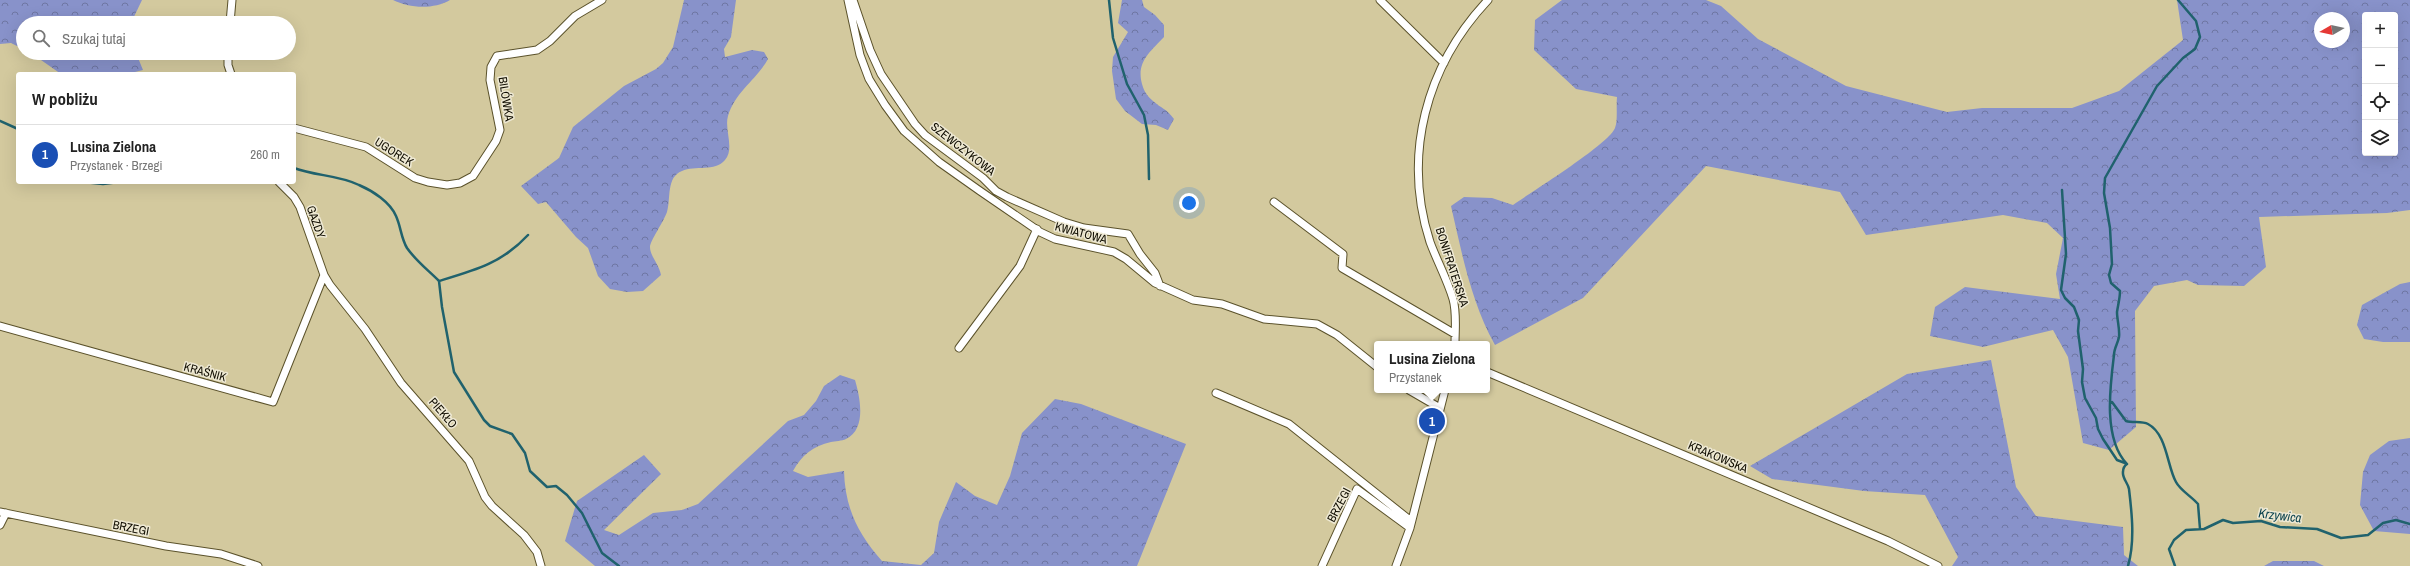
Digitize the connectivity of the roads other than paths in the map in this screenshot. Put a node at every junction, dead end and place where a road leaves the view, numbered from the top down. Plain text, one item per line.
1 (232, 0) edge
2 (602, 0) edge
3 (848, 0) edge
4 (853, 0) edge
5 (1380, 0) edge
6 (1488, 0) edge
7 (231, 16) edge
8 (228, 60) edge
9 (1444, 63) junction
10 (230, 72) edge
11 (296, 129) edge
12 (460, 183) joint
13 (281, 184) edge
14 (1274, 202) dead end
15 (1037, 229) junction
16 (324, 275) junction
17 (1160, 286) junction
18 (0, 326) edge
19 (1455, 334) junction
20 (1455, 341) edge
21 (959, 348) dead end
22 (1374, 365) edge
23 (1490, 373) edge
24 (1216, 393) dead end
25 (1414, 393) edge
26 (1444, 393) edge
27 (1440, 408) junction
28 (3, 513) edge
29 (0, 525) edge
30 (1410, 525) junction
31 (258, 566) edge
32 (541, 566) edge
33 (1322, 566) edge
34 (1396, 566) edge
35 (1938, 566) edge

1 - 7 street
2 - 12 street, BILÓWKA
3 - 15 street, KWIATOWA
4 - 17 street, SZEWCZYKOWA
5 - 9 street
6 - 9 street, BONIFRATERSKA
8 - 10 street
9 - 19 street, BONIFRATERSKA
11 - 12 street, UGOREK
13 - 16 street, GAZDY
14 - 19 street
15 - 17 street, KWIATOWA
15 - 21 street
16 - 18 street, KRAŚNIK
16 - 32 street, PIEKŁO
17 - 22 street, KWIATOWA
19 - 20 street, BONIFRATERSKA
23 - 35 street, KRAKOWSKA
24 - 30 street
25 - 27 street
26 - 27 street
27 - 30 street
28 - 29 street
28 - 31 street, BRZEGI
30 - 33 street, BRZEGI
30 - 34 street

